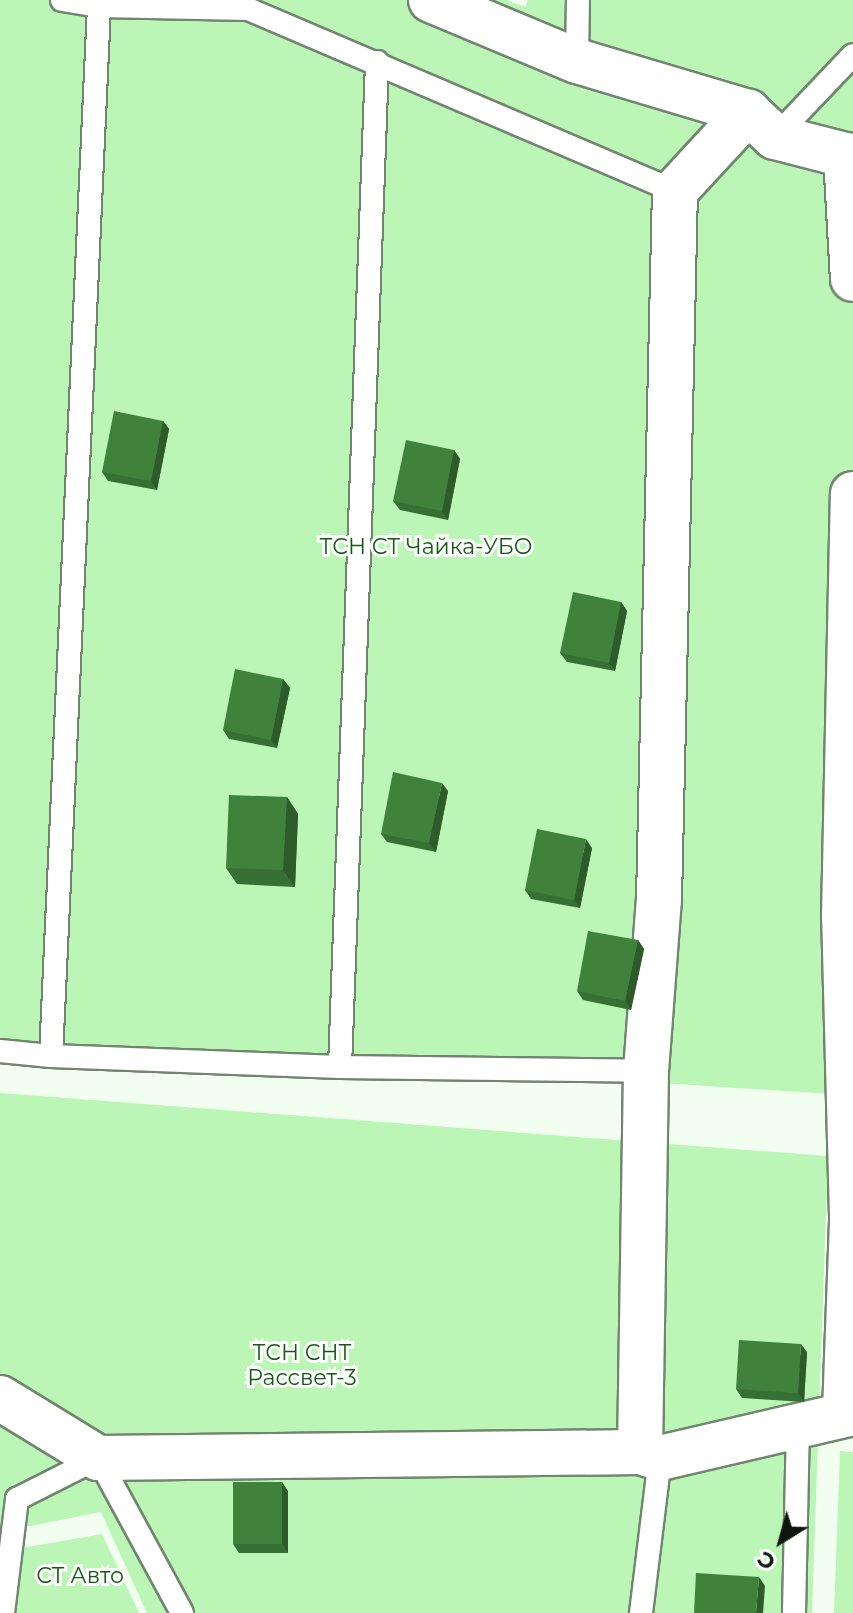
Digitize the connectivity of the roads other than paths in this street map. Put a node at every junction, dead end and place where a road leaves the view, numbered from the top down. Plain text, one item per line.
1 (62, 0) edge
2 (431, 0) edge
3 (578, 0) edge
4 (99, 6) junction
5 (853, 55) edge
6 (577, 61) junction
7 (377, 62) junction
8 (762, 125) junction
9 (850, 156) edge
10 (675, 191) junction
11 (853, 279) edge
12 (853, 494) edge
13 (848, 914) edge
14 (0, 1051) edge
15 (51, 1056) junction
16 (340, 1067) junction
17 (646, 1071) junction
18 (853, 1217) edge
19 (0, 1398) edge
20 (849, 1413) edge
21 (798, 1426) junction
22 (650, 1455) junction
23 (98, 1458) junction
24 (3, 1613) edge
25 (182, 1613) edge
26 (641, 1613) edge
27 (794, 1613) edge

1 - 4 lane
2 - 6 street
3 - 6 lane
4 - 7 lane
4 - 15 lane
5 - 8 lane
6 - 8 street
7 - 10 lane
7 - 16 lane
8 - 9 street
8 - 10 street
9 - 11 street
10 - 17 street
12 - 13 street
13 - 18 street
14 - 15 lane
15 - 16 lane
16 - 17 lane
17 - 22 street
18 - 20 street
19 - 23 street
20 - 21 street
21 - 22 street
21 - 27 lane
22 - 23 street
22 - 26 lane
23 - 24 lane
23 - 25 lane

